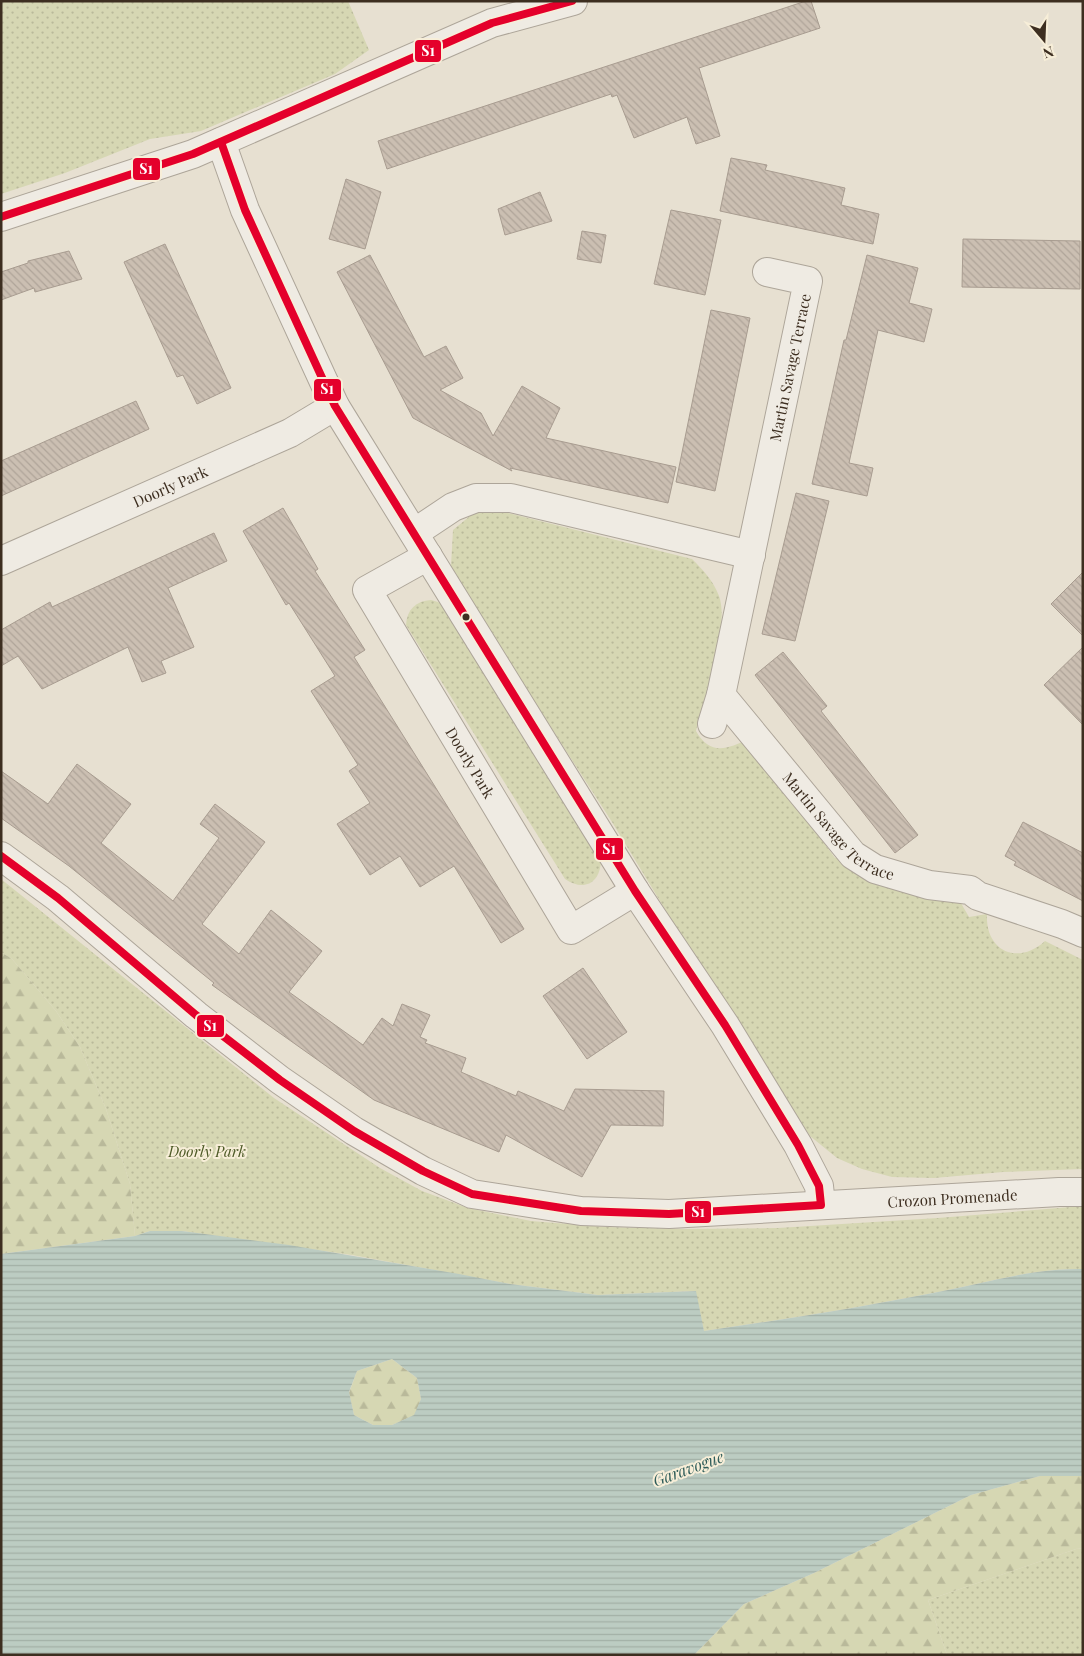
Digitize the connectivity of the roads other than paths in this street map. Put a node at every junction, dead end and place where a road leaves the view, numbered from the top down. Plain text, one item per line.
1 (573, 1) edge
2 (221, 142) junction
3 (1, 217) edge
4 (767, 272) dead end
5 (335, 406) junction
6 (414, 533) junction
7 (751, 554) junction
8 (428, 556) junction
9 (1, 561) edge
10 (721, 695) junction
11 (712, 724) dead end
12 (1, 856) edge
13 (635, 891) junction
14 (1083, 933) edge
15 (1083, 1192) edge
16 (821, 1205) junction

1 - 2 street
2 - 3 street
2 - 5 street
4 - 7 street, Martin Savage Terrace
5 - 6 street
5 - 9 street, Doorly Park
6 - 7 street
6 - 8 street
7 - 10 street, Martin Savage Terrace
8 - 13 street
8 - 13 street, Doorly Park
10 - 11 street, Martin Savage Terrace
10 - 14 street, Martin Savage Terrace
12 - 16 street
13 - 16 street
15 - 16 street, Crozon Promenade

